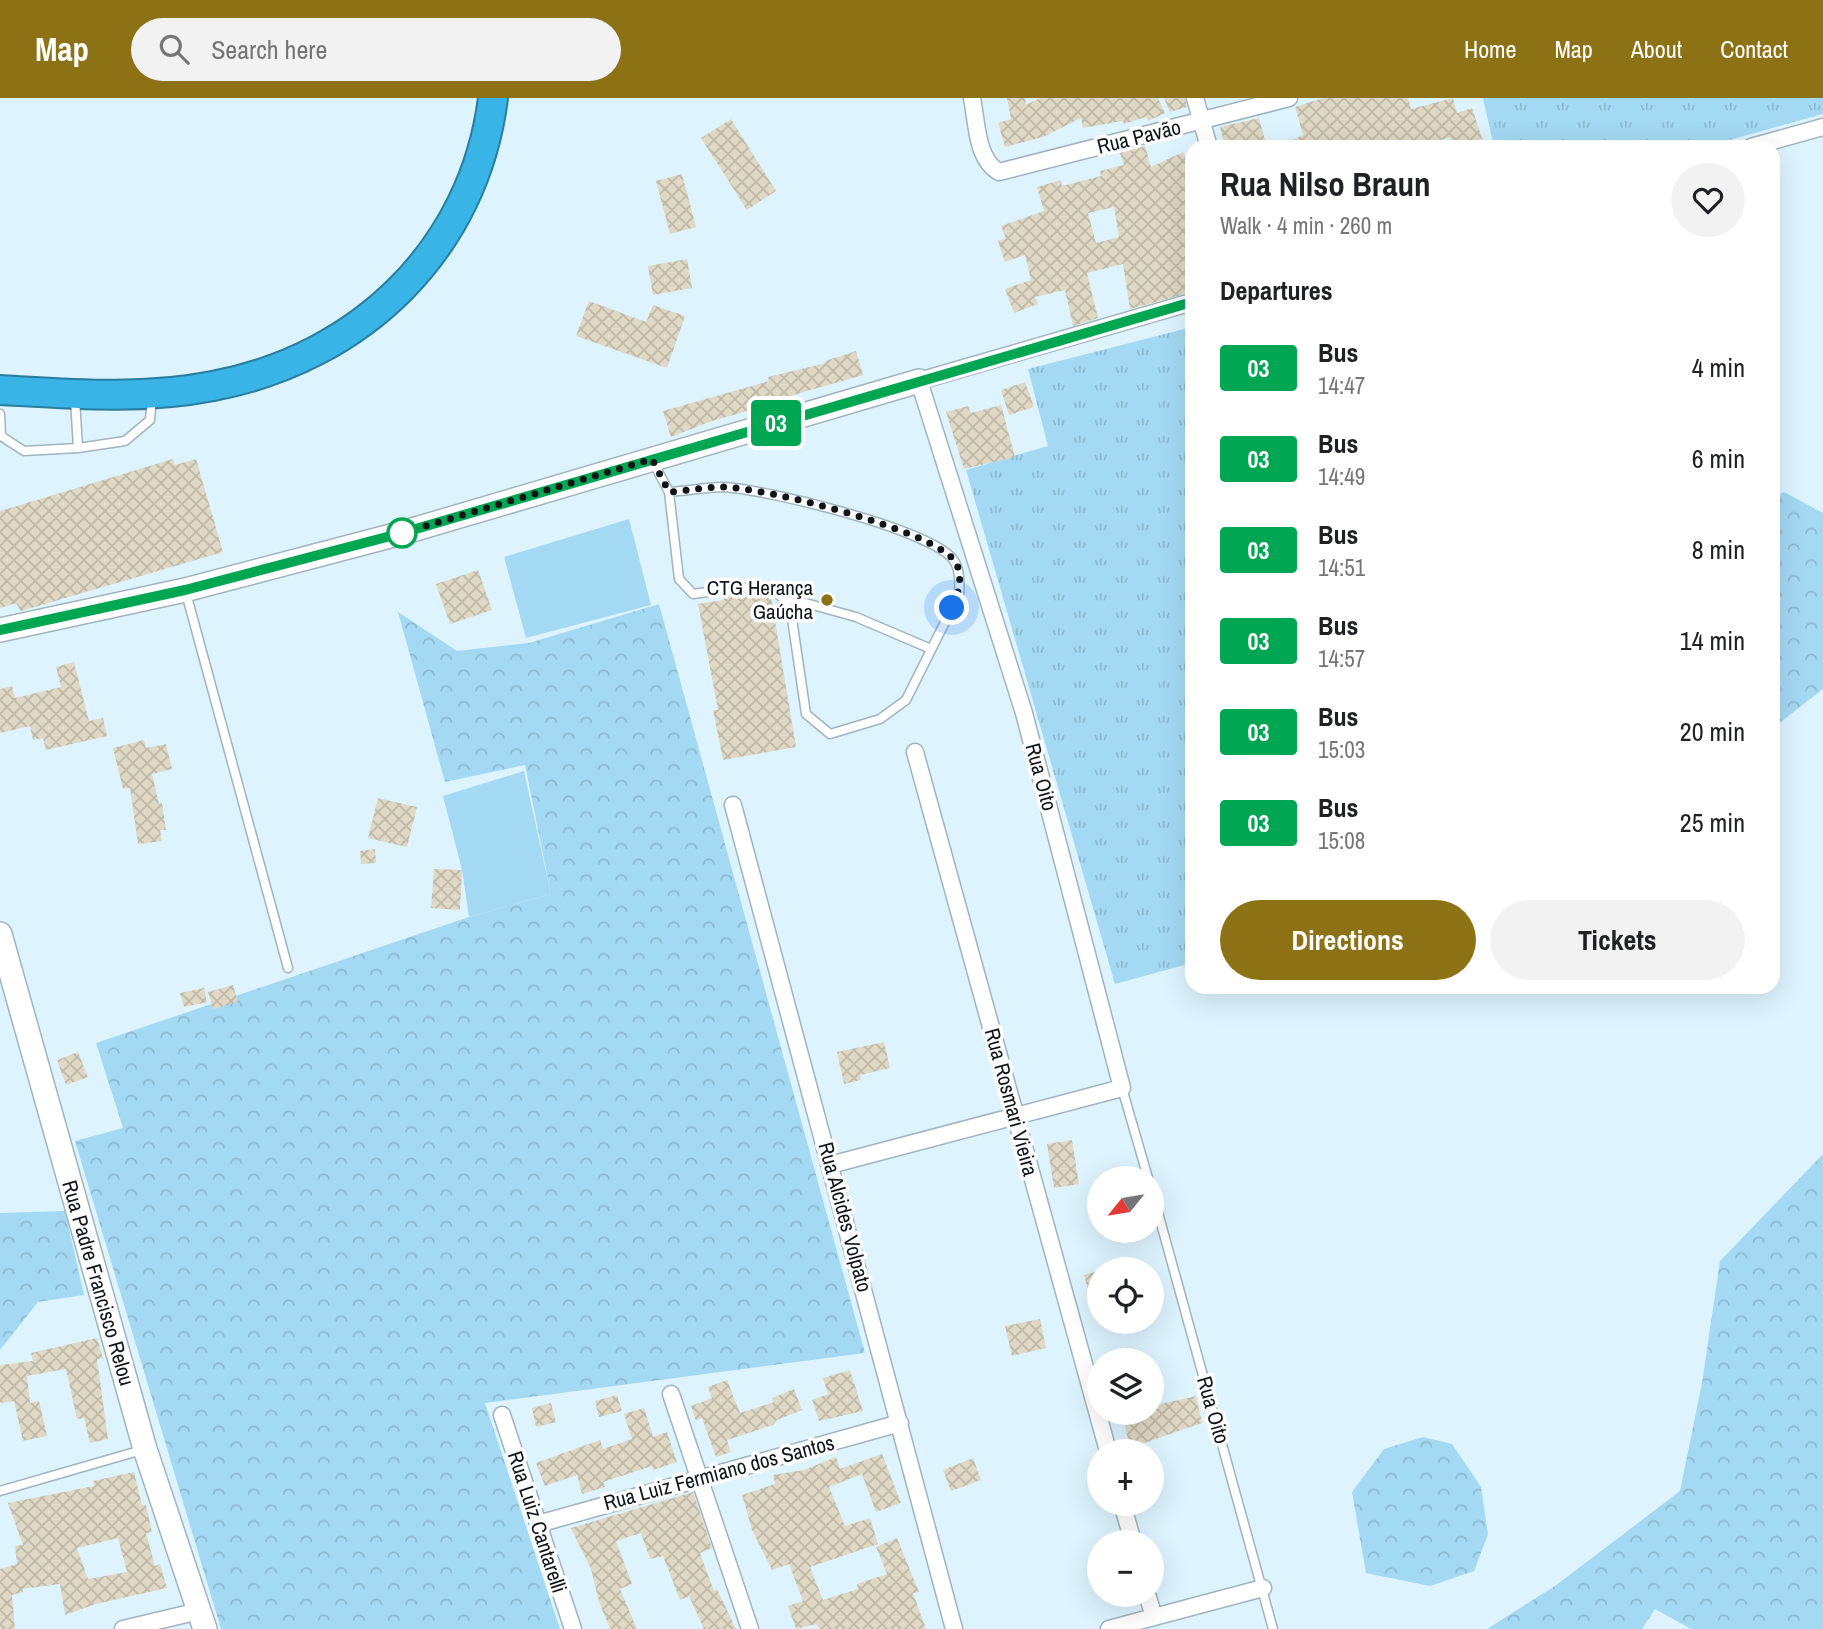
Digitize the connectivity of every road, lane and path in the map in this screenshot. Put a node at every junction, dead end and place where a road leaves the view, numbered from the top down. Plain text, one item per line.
1 (493, 98) edge
2 (972, 98) edge
3 (1195, 98) edge
4 (1289, 98) edge
5 (1202, 121) junction
6 (1823, 127) edge
7 (1207, 140) edge
8 (1776, 140) edge
9 (1185, 304) edge
10 (919, 382) junction
11 (0, 390) edge
12 (74, 394) junction
13 (152, 394) junction
14 (0, 414) edge
15 (78, 448) junction
16 (652, 459) junction
17 (669, 492) junction
18 (742, 588) dead end
19 (185, 590) junction
20 (721, 590) dead end
21 (784, 597) junction
22 (0, 630) edge
23 (931, 649) junction
24 (915, 752) dead end
25 (733, 805) dead end
26 (0, 933) edge
27 (288, 968) dead end
28 (1122, 1088) junction
29 (1015, 1116) junction
30 (830, 1165) junction
31 (1145, 1166) edge
32 (1164, 1234) edge
33 (671, 1394) dead end
34 (502, 1415) dead end
35 (900, 1423) junction
36 (1105, 1439) edge
37 (145, 1449) junction
38 (699, 1478) junction
39 (0, 1492) edge
40 (538, 1524) junction
41 (1263, 1588) junction
42 (1151, 1607) edge
43 (1154, 1617) junction
44 (202, 1620) edge
45 (123, 1629) edge
46 (573, 1629) edge
47 (750, 1629) edge
48 (954, 1629) edge
49 (1109, 1629) edge
50 (1273, 1629) edge

1 - 13 highway
2 - 5 street, Rua Pavão
3 - 5 street
4 - 5 street, Rua Pavão
5 - 7 street
6 - 8 street
9 - 10 street
10 - 16 street
10 - 28 street, Rua Oito
11 - 12 highway
12 - 13 highway
12 - 15 lane
13 - 15 lane
14 - 15 lane
16 - 17 lane
16 - 19 street
17 - 20 lane
17 - 23 lane
18 - 21 lane
19 - 22 street
19 - 27 lane
21 - 23 lane
21 - 23 lane
24 - 29 street, Rua Rosmari Vieira
25 - 30 street, Rua Alcides Volpato
26 - 37 street, Rua Padre Francisco Relou
28 - 29 street
28 - 31 lane, Rua Oito
29 - 30 street
29 - 36 street, Rua Rosmari Vieira
30 - 35 street, Rua Alcides Volpato
32 - 41 lane, Rua Oito
33 - 38 street
34 - 40 street, Rua Luiz Cantarelli
35 - 38 street, Rua Luiz Fermiano dos Santos
35 - 48 street, Rua Alcides Volpato
37 - 39 lane
37 - 44 street, Rua Padre Francisco Relou
38 - 40 street, Rua Luiz Fermiano dos Santos
38 - 47 street
40 - 46 street, Rua Luiz Cantarelli
41 - 43 street
41 - 50 lane, Rua Oito
42 - 43 street
43 - 49 street
44 - 45 street

